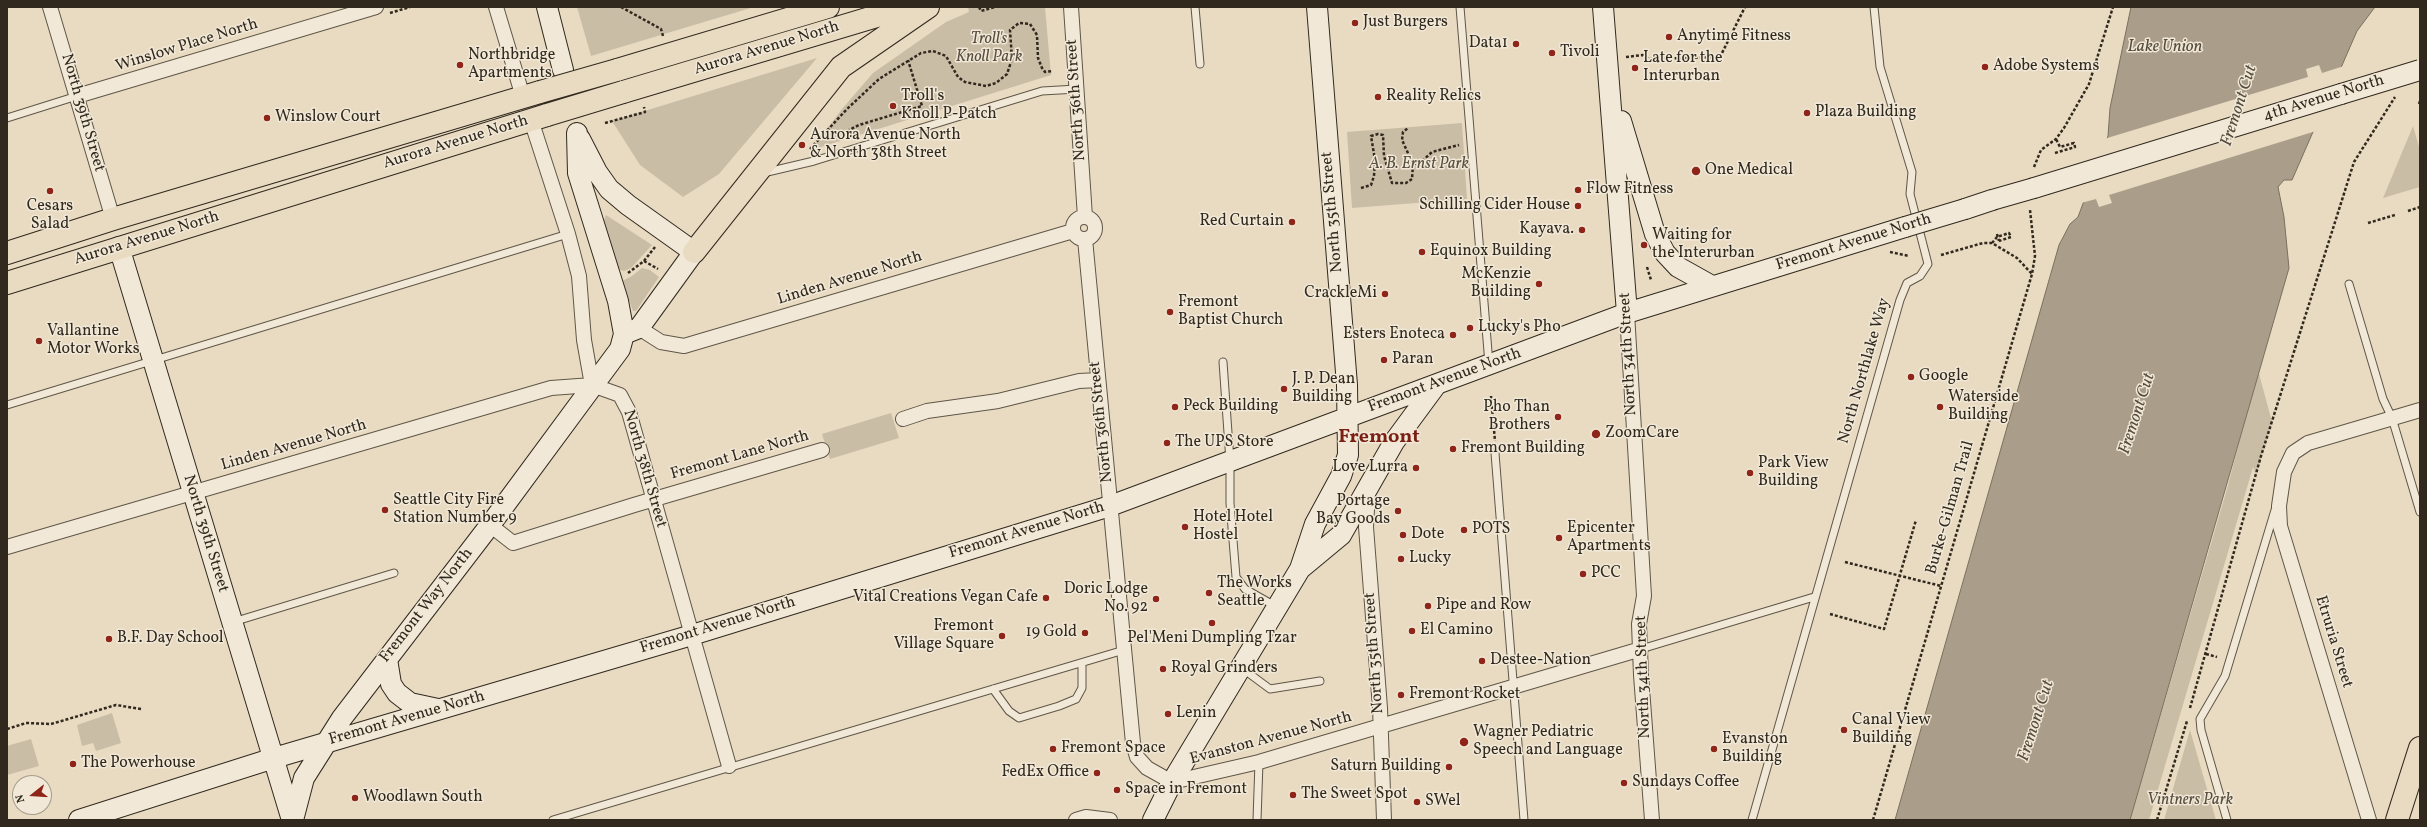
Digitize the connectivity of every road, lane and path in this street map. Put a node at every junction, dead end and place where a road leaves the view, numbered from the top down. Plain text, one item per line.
1 (50, 7) edge
2 (376, 7) edge
3 (496, 7) edge
4 (547, 7) edge
5 (621, 7) edge
6 (828, 7) edge
7 (907, 7) edge
8 (928, 7) edge
9 (979, 7) edge
10 (995, 7) edge
11 (1071, 7) edge
12 (1195, 7) edge
13 (1317, 7) edge
14 (1460, 7) edge
15 (1603, 7) edge
16 (1745, 7) edge
17 (1874, 7) edge
18 (2113, 7) edge
19 (661, 29) dead end
20 (1623, 58) dead end
21 (908, 60) junction
22 (1200, 64) dead end
23 (563, 70) tunnel mouth
24 (2420, 70) edge
25 (1053, 71) dead end
26 (1609, 72) junction
27 (1077, 89) junction
28 (2399, 91) dead end
29 (532, 94) junction
30 (77, 96) junction
31 (644, 107) dead end
32 (7, 118) edge
33 (539, 118) junction
34 (606, 123) dead end
35 (1408, 128) dead end
36 (851, 138) dead end
37 (2056, 139) junction
38 (1458, 145) dead end
39 (807, 153) dead end
40 (2055, 153) dead end
41 (1413, 164) junction
42 (757, 174) junction
43 (2033, 181) junction
44 (1361, 188) dead end
45 (2420, 207) edge
46 (2029, 208) dead end
47 (2408, 211) dead end
48 (2395, 215) dead end
49 (1085, 217) junction
50 (113, 219) junction
51 (2368, 223) dead end
52 (568, 234) junction
53 (1997, 234) dead end
54 (1079, 235) junction
55 (1992, 243) junction
56 (119, 247) junction
57 (655, 247) dead end
58 (694, 252) junction
59 (7, 253) edge
60 (1941, 255) dead end
61 (644, 261) junction
62 (1647, 267) dead end
63 (664, 272) dead end
64 (625, 273) dead end
65 (2032, 274) junction
66 (1651, 280) dead end
67 (7, 283) edge
68 (1702, 284) junction
69 (2349, 284) dead end
70 (1626, 313) junction
71 (631, 331) junction
72 (153, 362) junction
73 (1223, 362) dead end
74 (1489, 365) junction
75 (1098, 380) junction
76 (1436, 384) junction
77 (592, 385) junction
78 (1491, 396) dead end
79 (7, 405) edge
80 (2420, 410) edge
81 (1349, 417) junction
82 (2392, 418) junction
83 (903, 419) dead end
84 (1494, 432) dead end
85 (822, 450) dead end
86 (1495, 453) dead end
87 (1230, 461) junction
88 (1369, 486) junction
89 (2281, 491) junction
90 (192, 494) junction
91 (653, 499) junction
92 (1110, 506) junction
93 (2420, 512) edge
94 (1916, 520) dead end
95 (490, 525) junction
96 (7, 547) edge
97 (1845, 562) dead end
98 (1300, 570) junction
99 (394, 573) dead end
100 (1900, 575) junction
101 (1941, 586) junction
102 (1814, 597) junction
103 (1277, 607) junction
104 (1830, 614) dead end
105 (232, 623) junction
106 (692, 635) junction
107 (1641, 649) junction
108 (1124, 650) junction
109 (387, 658) junction
110 (1082, 663) junction
111 (1241, 667) junction
112 (1320, 681) dead end
113 (1513, 686) junction
114 (992, 689) junction
115 (141, 709) dead end
116 (440, 709) junction
117 (1380, 727) junction
118 (7, 729) edge
119 (325, 743) junction
120 (2420, 748) edge
121 (274, 758) junction
122 (1259, 762) junction
123 (729, 766) junction
124 (1172, 782) junction
125 (79, 820) edge
126 (292, 820) edge
127 (553, 820) edge
128 (1076, 820) edge
129 (1110, 820) edge
130 (1153, 820) edge
131 (1257, 820) edge
132 (1384, 820) edge
133 (1524, 820) edge
134 (1652, 820) edge
135 (1752, 820) edge
136 (1873, 820) edge
137 (2158, 820) edge
138 (2227, 820) edge
139 (2369, 820) edge
140 (2397, 820) edge

1 - 30 street, North 39th Street
2 - 30 street, Winslow Place North
3 - 29 street
4 - 23 main road
5 - 19 path
6 - 29 main road, Aurora Avenue North, bridge
7 - 33 main road, Aurora Avenue North, bridge
8 - 42 main road
9 - 10 path
11 - 27 street, North 36th Street
12 - 22 lane
13 - 81 main road, North 35th Street
14 - 74 lane
15 - 26 main road, North 34th Street
16 - 20 path
17 - 102 lane, North Northlake Way
18 - 37 path
21 - 25 path
21 - 36 path
21 - 39 path
24 - 43 main road, 4th Avenue North, bridge
26 - 68 main road
26 - 70 main road, North 34th Street
27 - 42 lane
27 - 49 street, North 36th Street
28 - 137 path
29 - 50 main road, Aurora Avenue North
30 - 32 lane
30 - 50 street, North 39th Street
31 - 34 path
33 - 52 street
33 - 56 main road, Aurora Avenue North
35 - 41 path
37 - 40 path
37 - 43 path
38 - 41 path
41 - 44 path
42 - 58 main road
43 - 68 main road, Fremont Avenue North, bridge
45 - 47 path
46 - 65 path, Burke-Gilman Trail
48 - 51 path
49 - 54 street
49 - 54 street
50 - 59 main road, Aurora Avenue North
52 - 72 lane
52 - 77 street
53 - 55 path, bridge
54 - 71 street, Linden Avenue North
54 - 75 street, North 36th Street
55 - 60 path
55 - 65 path
56 - 67 main road, Aurora Avenue North
56 - 72 main road, North 39th Street
57 - 61 path
58 - 71 main road, Fremont Way North
58 - 71 main road
61 - 63 path
61 - 64 path
62 - 66 path
65 - 101 path, Burke-Gilman Trail
68 - 70 main road, Fremont Avenue North
69 - 82 lane
70 - 74 main road, Fremont Avenue North
70 - 107 street, North 34th Street
71 - 77 main road, Fremont Way North
72 - 79 lane
72 - 90 main road, North 39th Street
73 - 87 lane
74 - 76 main road, Fremont Avenue North
75 - 83 street
75 - 92 street, North 36th Street
76 - 81 main road, Fremont Avenue North
76 - 88 main road
77 - 90 street, Linden Avenue North
77 - 91 street, North 38th Street
77 - 95 main road, Fremont Way North
78 - 84 path
80 - 82 street, Etruria Street
81 - 87 main road, Fremont Avenue North
81 - 98 main road, North 35th Street
82 - 89 street, Etruria Street
82 - 93 lane
85 - 91 street, Fremont Lane North
86 - 113 lane
87 - 92 main road, Fremont Avenue North
87 - 103 lane
88 - 98 main road
88 - 117 street, North 35th Street
89 - 138 lane
89 - 139 street, Etruria Street
90 - 96 street, Linden Avenue North
90 - 105 main road, North 39th Street
91 - 95 street, Fremont Lane North
91 - 106 street, North 38th Street
92 - 106 main road, Fremont Avenue North
92 - 108 street, North 36th Street
94 - 100 path
95 - 109 main road, Fremont Way North
97 - 100 path
98 - 103 main road
99 - 105 lane
100 - 101 path
100 - 104 path
101 - 136 path, Burke-Gilman Trail
102 - 107 lane, Evanston Avenue North
102 - 135 lane, North Northlake Way
103 - 111 main road
105 - 121 main road, North 39th Street
106 - 116 main road, Fremont Avenue North
106 - 123 street, North 38th Street
107 - 113 street, Evanston Avenue North
107 - 134 street, North 34th Street
108 - 110 lane
108 - 124 street, North 36th Street
109 - 116 main road
109 - 119 main road, Fremont Way North
110 - 114 lane
110 - 114 lane
111 - 112 lane
111 - 124 main road
113 - 117 street, Evanston Avenue North
113 - 133 lane
114 - 123 lane
115 - 118 path
116 - 119 main road, Fremont Avenue North
117 - 122 street, Evanston Avenue North
117 - 132 street, North 35th Street
119 - 121 main road, Fremont Avenue North
119 - 126 main road, Fremont Way North
120 - 140 main road
121 - 125 main road, Fremont Avenue North
121 - 126 main road, North 39th Street
122 - 124 street, Evanston Avenue North
122 - 131 lane
123 - 127 lane
124 - 130 main road
128 - 129 street

